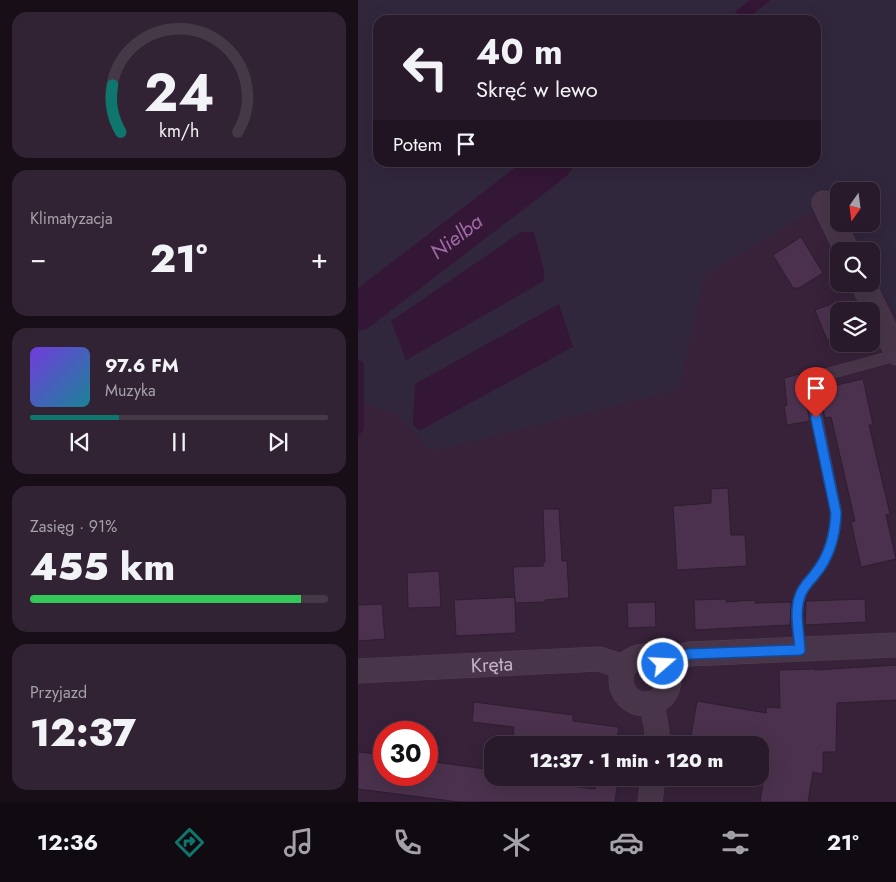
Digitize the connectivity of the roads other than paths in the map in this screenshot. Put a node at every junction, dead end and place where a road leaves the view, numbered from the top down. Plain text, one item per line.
1 (824, 203) dead end
2 (843, 242) edge
3 (867, 292) edge
4 (896, 354) edge
5 (896, 645) edge
6 (800, 650) junction
7 (663, 664) junction
8 (624, 668) junction
9 (358, 671) edge
10 (652, 703) junction
11 (657, 736) edge
12 (652, 786) edge
13 (650, 802) edge

1 - 2 street
3 - 4 street
4 - 6 lane
5 - 6 street
6 - 7 street
7 - 8 street
7 - 10 street
8 - 9 street, Kręta
8 - 10 street
10 - 11 street
12 - 13 street

